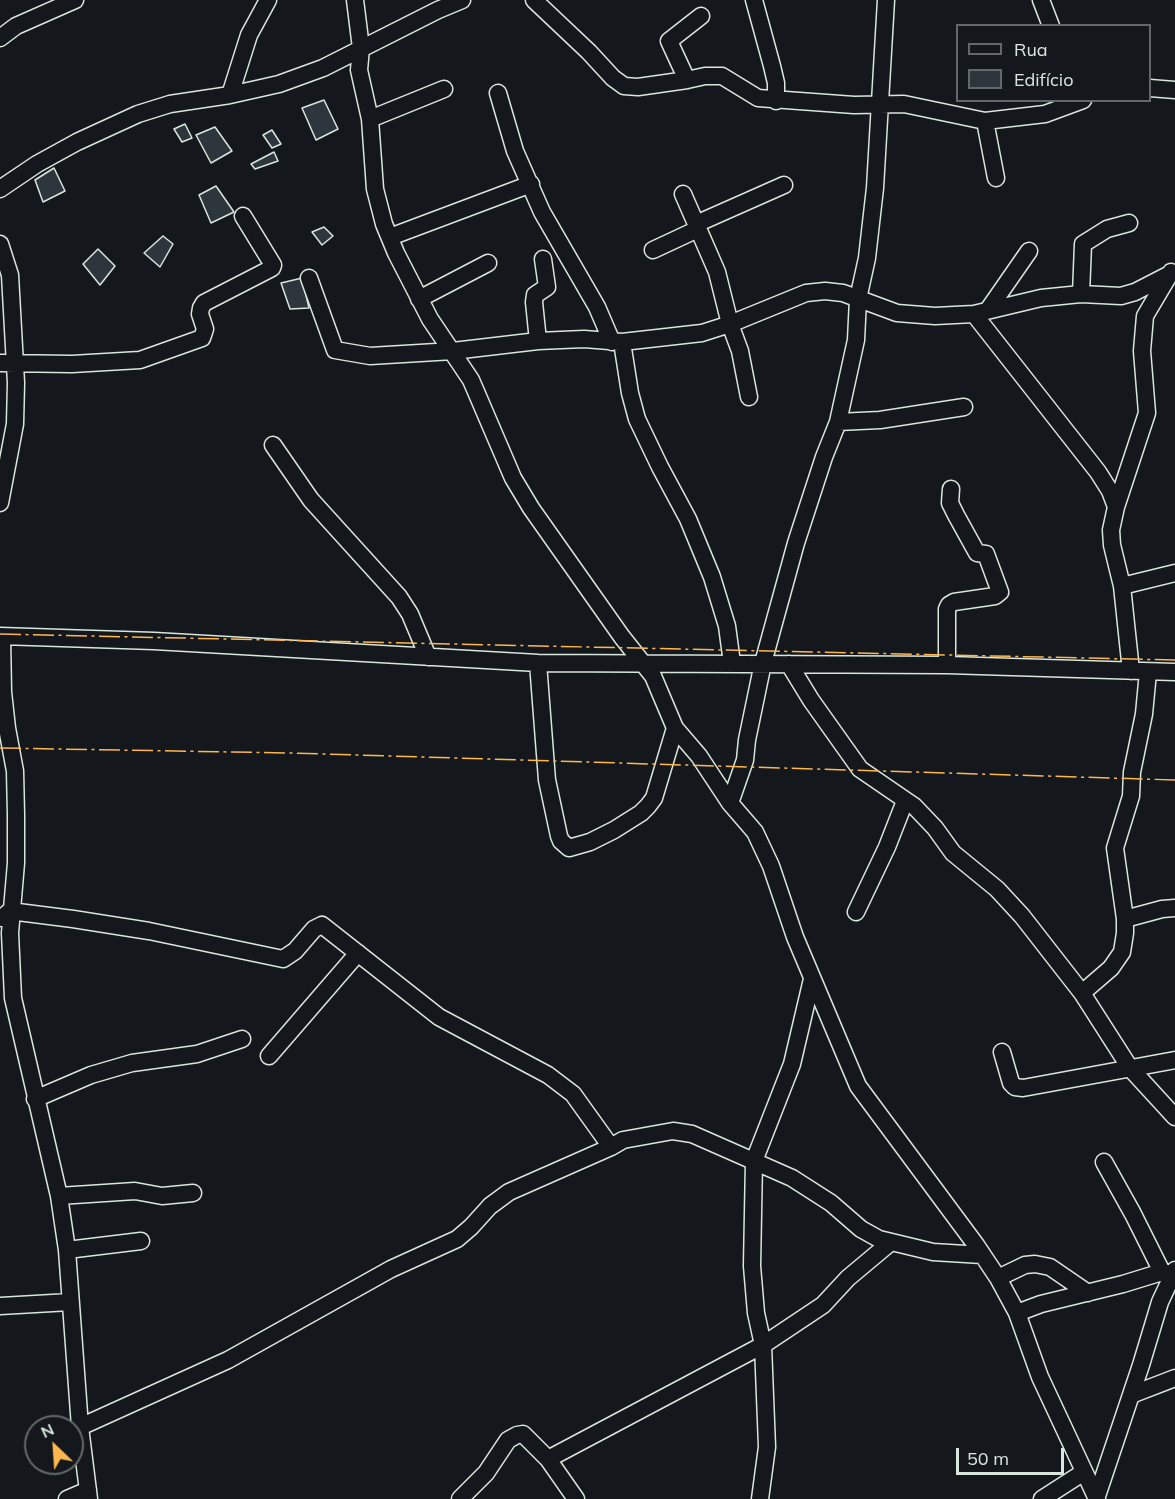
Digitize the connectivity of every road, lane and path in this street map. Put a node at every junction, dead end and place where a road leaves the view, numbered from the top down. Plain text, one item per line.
1 (75, 0) edge
2 (268, 0) edge
3 (355, 0) edge
4 (462, 0) edge
5 (534, 0) edge
6 (754, 0) edge
7 (886, 0) edge
8 (1041, 0) edge
9 (701, 16) dead end
10 (1050, 24) edge
11 (0, 39) edge
12 (361, 48) junction
13 (687, 80) junction
14 (1151, 88) edge
15 (444, 89) dead end
16 (1175, 90) edge
17 (498, 93) dead end
18 (230, 95) junction
19 (776, 101) junction
20 (1075, 102) edge
21 (880, 103) junction
22 (370, 119) junction
23 (985, 120) junction
24 (996, 178) dead end
25 (531, 184) junction
26 (784, 184) dead end
27 (0, 189) edge
28 (683, 194) dead end
29 (243, 216) dead end
30 (1129, 223) dead end
31 (697, 227) junction
32 (390, 237) junction
33 (0, 244) edge
34 (653, 250) dead end
35 (1029, 251) dead end
36 (543, 259) dead end
37 (488, 263) dead end
38 (1172, 270) edge
39 (309, 278) dead end
40 (1081, 294) junction
41 (419, 298) junction
42 (858, 299) junction
43 (981, 312) junction
44 (730, 324) junction
45 (538, 341) junction
46 (617, 342) junction
47 (453, 351) junction
48 (7, 362) edge
49 (749, 397) dead end
50 (964, 407) dead end
51 (838, 422) junction
52 (273, 445) dead end
53 (951, 489) dead end
54 (0, 503) edge
55 (1116, 507) junction
56 (1175, 573) edge
57 (1122, 586) junction
58 (1, 637) edge
59 (428, 657) junction
60 (538, 663) junction
61 (732, 663) junction
62 (763, 663) junction
63 (642, 664) junction
64 (789, 664) junction
65 (947, 665) junction
66 (1131, 671) junction
67 (1148, 672) junction
68 (1175, 672) edge
69 (675, 728) junction
70 (904, 801) junction
71 (730, 803) junction
72 (1175, 908) edge
73 (856, 912) dead end
74 (5, 916) edge
75 (1125, 919) junction
76 (358, 953) junction
77 (813, 980) junction
78 (1082, 993) junction
79 (242, 1039) dead end
80 (1002, 1052) dead end
81 (269, 1056) dead end
82 (1175, 1060) edge
83 (1130, 1068) junction
84 (35, 1099) junction
85 (1175, 1117) edge
86 (611, 1147) junction
87 (754, 1161) junction
88 (1104, 1162) dead end
89 (193, 1193) dead end
90 (58, 1196) junction
91 (141, 1241) dead end
92 (891, 1242) junction
93 (67, 1250) junction
94 (982, 1255) junction
95 (1170, 1272) edge
96 (998, 1278) junction
97 (1088, 1293) junction
98 (70, 1302) junction
99 (0, 1306) edge
100 (1017, 1313) junction
101 (763, 1345) junction
102 (1175, 1378) edge
103 (1131, 1395) junction
104 (79, 1415) edge
105 (84, 1426) edge
106 (84, 1457) edge
107 (548, 1460) junction
108 (1084, 1472) junction
109 (89, 1494) edge
110 (1096, 1498) edge
111 (67, 1499) edge
112 (460, 1499) edge
113 (576, 1499) edge
114 (760, 1499) edge
115 (1042, 1499) edge

1 - 11 street
2 - 18 street
3 - 12 street
4 - 12 street
5 - 13 street
6 - 19 street
7 - 21 street
8 - 10 street
9 - 13 street
12 - 18 street
12 - 22 street
13 - 19 street
14 - 16 street
15 - 22 street
17 - 25 street
18 - 27 street
19 - 21 street
20 - 23 street
21 - 23 street
21 - 42 street
22 - 32 street
23 - 24 street
25 - 32 street
25 - 46 street
26 - 31 street
28 - 31 street
29 - 48 street
30 - 40 street
31 - 34 street
31 - 44 street
32 - 41 street
33 - 48 street
35 - 43 street
36 - 45 street
37 - 41 street
38 - 40 street
38 - 55 street
39 - 47 street
40 - 43 street
41 - 47 street
42 - 43 street
42 - 44 street
42 - 51 street
43 - 55 street
44 - 46 street
44 - 49 street
45 - 46 street
45 - 47 street
46 - 61 street
47 - 63 street
48 - 54 street
50 - 51 street
51 - 62 street
52 - 59 street
53 - 65 street
55 - 57 street
56 - 57 street
57 - 66 street
58 - 59 street
58 - 74 street
59 - 60 street
60 - 63 street
60 - 69 street
61 - 62 street
61 - 63 street
62 - 64 street
62 - 71 street
63 - 69 street
64 - 65 street
64 - 70 street
65 - 66 street
66 - 67 street
67 - 68 street
67 - 75 street
69 - 71 street
70 - 73 street
70 - 78 street
71 - 77 street
72 - 75 street
74 - 76 street
74 - 84 street
75 - 78 street
76 - 81 street
76 - 86 street
77 - 87 street
77 - 94 street
78 - 83 street
79 - 84 street
80 - 83 street
82 - 83 street
83 - 85 street
84 - 90 street
86 - 87 street
86 - 105 street
87 - 92 street
87 - 101 street
88 - 95 street
89 - 90 street
90 - 93 street
91 - 93 street
92 - 94 street
92 - 101 street
93 - 98 street
94 - 96 street
95 - 97 street
95 - 103 street
96 - 97 street
96 - 100 street
97 - 100 street
98 - 99 street
98 - 104 street
100 - 108 street
101 - 107 street
101 - 114 street
102 - 103 street
103 - 110 street
106 - 109 street
107 - 112 street
107 - 113 street
108 - 110 street
108 - 115 street
109 - 111 street

